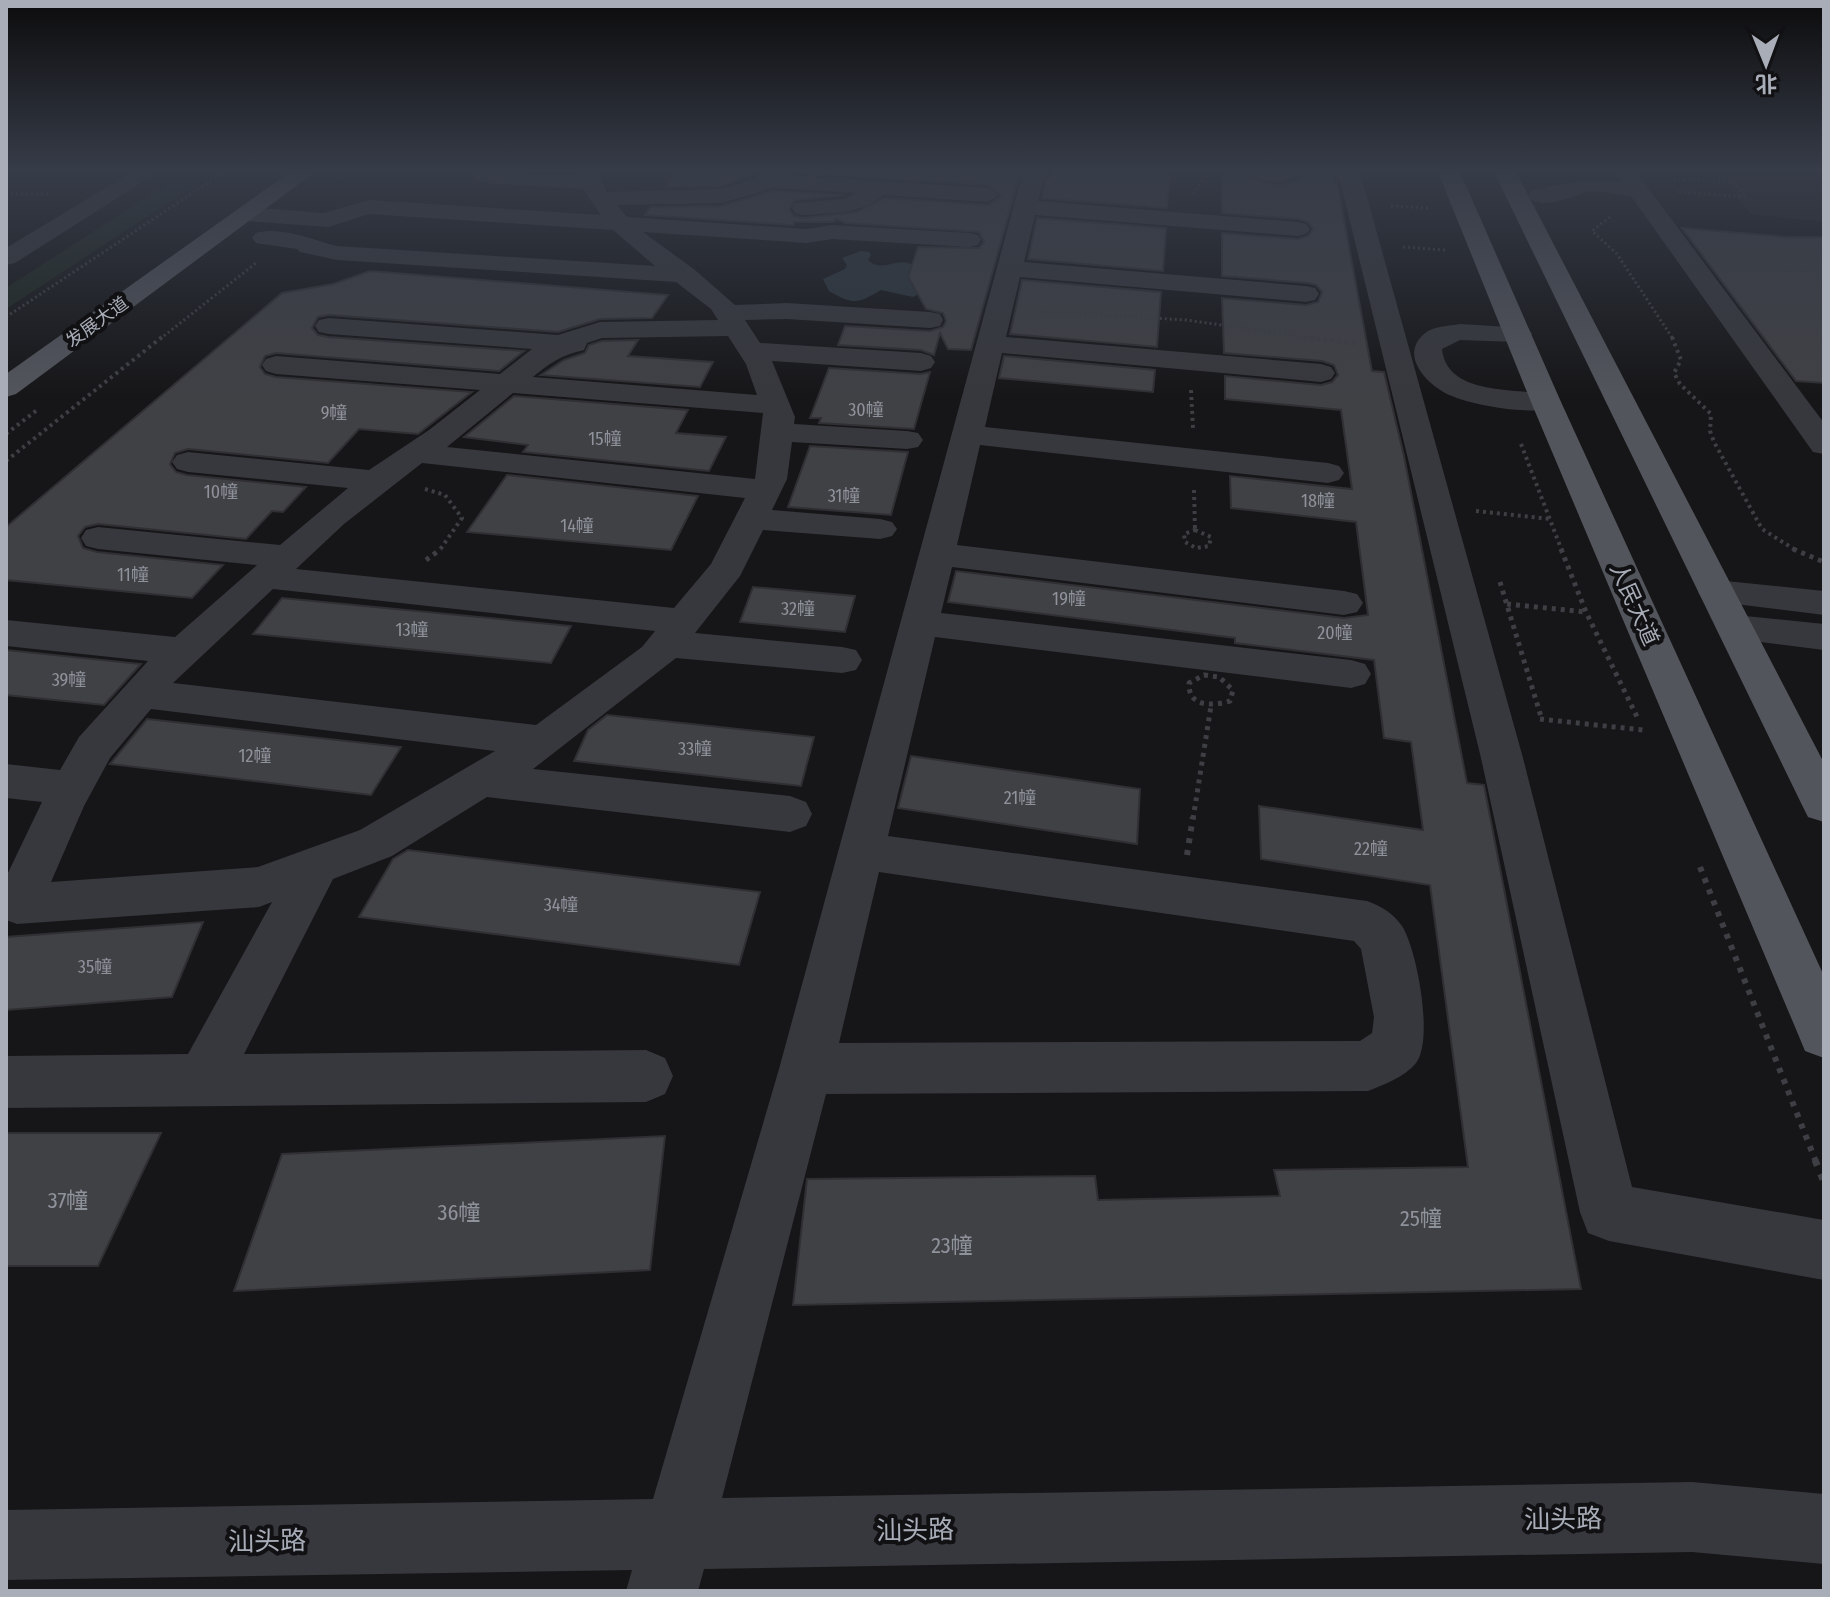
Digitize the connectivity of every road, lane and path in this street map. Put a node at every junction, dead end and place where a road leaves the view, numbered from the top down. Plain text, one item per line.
1 (24, 247) edge
2 (112, 247) edge
3 (201, 247) edge
4 (278, 247) edge
5 (313, 247) edge
6 (655, 247) edge
7 (1007, 247) edge
8 (1369, 247) edge
9 (1449, 247) edge
10 (1464, 247) junction
11 (1541, 247) joint
12 (1609, 247) edge
13 (1679, 247) edge
14 (6, 258) edge
15 (1760, 268) dead end
16 (1824, 272) edge
17 (686, 275) junction
18 (1306, 294) dead end
19 (999, 307) junction
20 (6, 317) edge
21 (930, 320) dead end
22 (329, 326) dead end
23 (1518, 334) junction
24 (562, 343) junction
25 (734, 343) junction
26 (1412, 357) junction
27 (921, 362) dead end
28 (276, 365) dead end
29 (1321, 373) dead end
30 (508, 383) junction
31 (6, 388) edge
32 (1546, 402) junction
33 (776, 418) junction
34 (967, 434) junction
35 (907, 440) dead end
36 (1824, 445) edge
37 (417, 453) junction
38 (6, 461) edge
39 (188, 462) dead end
40 (1328, 473) dead end
41 (377, 481) junction
42 (759, 504) junction
43 (1437, 507) junction
44 (1551, 519) dead end
45 (880, 529) dead end
46 (98, 538) dead end
47 (1212, 540) joint
48 (937, 554) junction
49 (1824, 562) edge
50 (417, 566) dead end
51 (276, 567) junction
52 (1716, 592) junction
53 (1461, 599) junction
54 (1344, 603) dead end
55 (1824, 603) edge
56 (1586, 612) dead end
57 (919, 623) junction
58 (1735, 628) junction
59 (6, 633) edge
60 (675, 633) junction
61 (1824, 637) edge
62 (183, 651) junction
63 (842, 660) dead end
64 (1351, 674) dead end
65 (142, 694) junction
66 (1211, 706) dead end
67 (1491, 714) junction
68 (1643, 730) dead end
69 (543, 741) junction
70 (480, 780) junction
71 (6, 781) edge
72 (72, 788) junction
73 (1824, 805) edge
74 (790, 814) dead end
75 (861, 851) junction
76 (316, 866) junction
77 (1180, 896) junction
78 (1824, 1034) edge
79 (806, 1069) junction
80 (646, 1076) dead end
81 (203, 1080) junction
82 (6, 1082) edge
83 (1824, 1250) edge
84 (1824, 1529) edge
85 (6, 1545) edge
86 (670, 1563) edge

1 - 14 street
2 - 20 path
3 - 31 main road, 发展大道
4 - 38 path
5 - 17 street
6 - 17 street
7 - 19 street
8 - 26 street
9 - 10 path
10 - 11 main road
10 - 23 main road, 人民大道
11 - 52 main road
12 - 49 path
13 - 36 street
15 - 16 path
17 - 25 street
18 - 19 street
19 - 26 path
19 - 29 street
19 - 34 street
21 - 25 street
22 - 24 street
23 - 26 street
23 - 32 main road, 人民大道
24 - 25 street
24 - 30 street
25 - 27 street
25 - 33 street
26 - 32 street
26 - 43 street
28 - 30 street
30 - 33 street
30 - 37 street
32 - 78 main road, 人民大道
33 - 35 street
33 - 42 street
34 - 40 street
34 - 48 street
37 - 41 street
37 - 42 street
39 - 41 street
41 - 50 path
41 - 51 street
42 - 45 street
42 - 60 street
43 - 44 path
43 - 53 street
46 - 51 street
47 - 47 path
48 - 54 street
48 - 57 street
51 - 60 street
51 - 62 street
52 - 55 street
52 - 58 main road
53 - 56 path
53 - 67 street
57 - 64 street
57 - 75 street
58 - 61 street
58 - 73 main road
59 - 62 street
60 - 63 street
60 - 69 street
62 - 65 street
65 - 69 street
65 - 72 street
66 - 77 path
67 - 68 path
67 - 83 street
69 - 70 street
70 - 74 street
70 - 76 street
71 - 72 street
72 - 76 street
75 - 77 street
75 - 79 street
76 - 81 street
77 - 79 street
79 - 86 street
80 - 81 street
81 - 82 street
84 - 86 street, 汕头路
85 - 86 street, 汕头路

